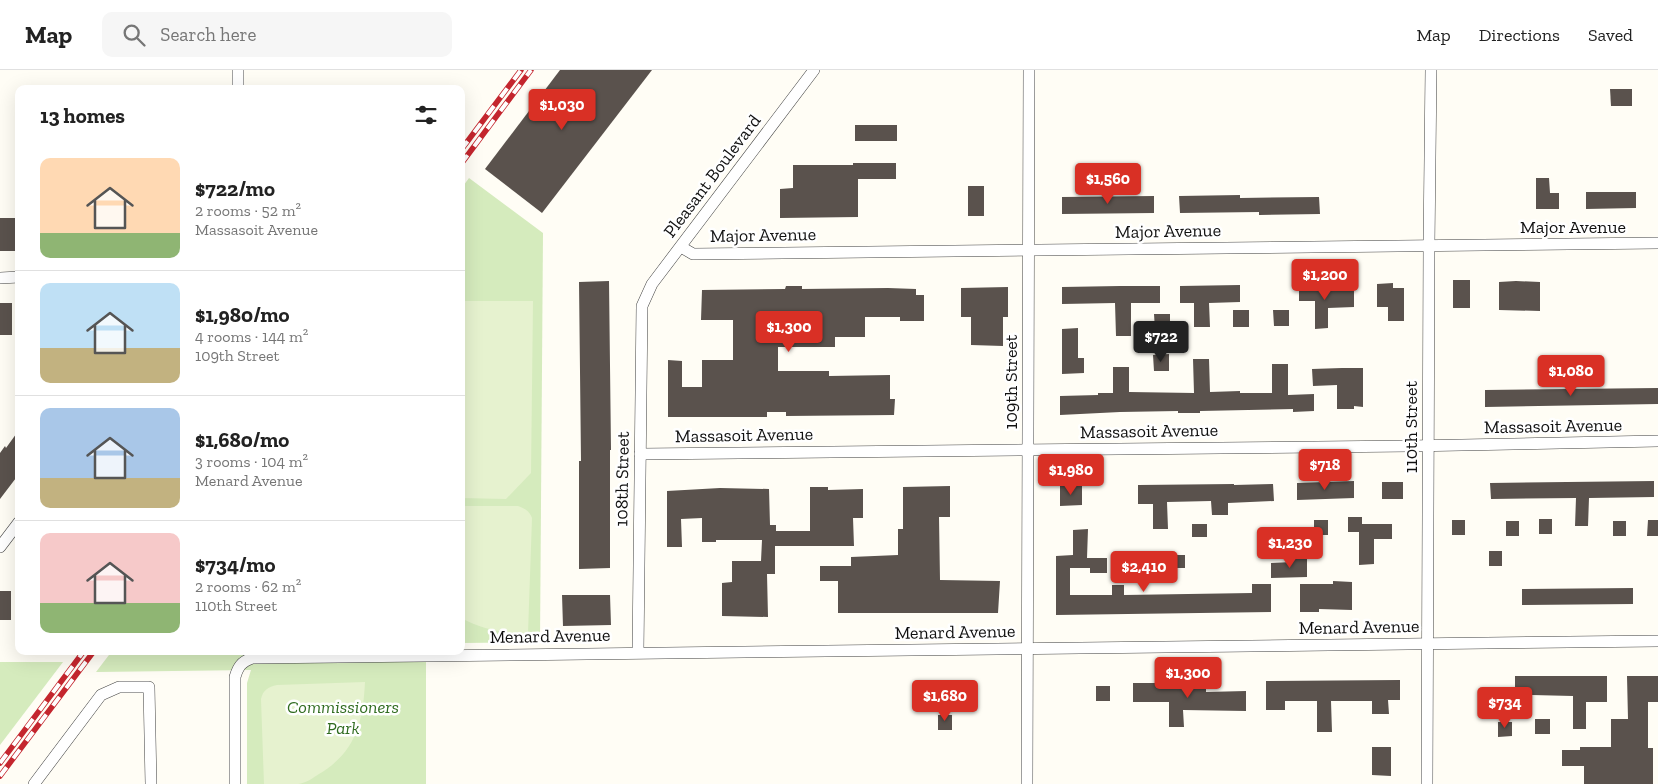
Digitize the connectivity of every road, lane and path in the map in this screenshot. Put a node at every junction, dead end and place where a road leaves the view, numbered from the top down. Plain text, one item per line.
1 (238, 70) edge
2 (814, 70) edge
3 (1030, 70) edge
4 (1431, 70) edge
5 (238, 85) edge
6 (1658, 244) edge
7 (1429, 245) junction
8 (681, 246) junction
9 (1029, 251) junction
10 (0, 278) edge
11 (15, 278) edge
12 (642, 306) joint
13 (1658, 441) edge
14 (1428, 446) junction
15 (1028, 450) junction
16 (640, 454) junction
17 (15, 527) edge
18 (0, 547) edge
19 (1658, 641) edge
20 (1428, 643) junction
21 (1028, 649) junction
22 (638, 652) junction
23 (445, 655) edge
24 (465, 655) edge
25 (34, 784) edge
26 (151, 784) edge
27 (235, 784) edge
28 (1027, 784) edge
29 (1427, 784) edge

1 - 5 street
2 - 8 street, Pleasant Boulevard
3 - 9 street, 109th Street
4 - 7 street, 110th Street
6 - 7 street, Major Avenue
7 - 9 street, Major Avenue
7 - 14 street, 110th Street
8 - 9 street, Major Avenue
8 - 12 street, Pleasant Boulevard
9 - 15 street, 109th Street
10 - 11 street
12 - 16 street, 108th Street
13 - 14 street, Massasoit Avenue
14 - 15 street, Massasoit Avenue
14 - 20 street, 110th Street
15 - 16 street, Massasoit Avenue
15 - 21 street, 109th Street
16 - 22 street, 108th Street
17 - 18 street
19 - 20 street, Menard Avenue
20 - 21 street, Menard Avenue
20 - 29 street, 110th Street
21 - 22 street, Menard Avenue
21 - 28 street, 109th Street
22 - 24 street, Menard Avenue
23 - 27 street, Menard Avenue
25 - 26 street

